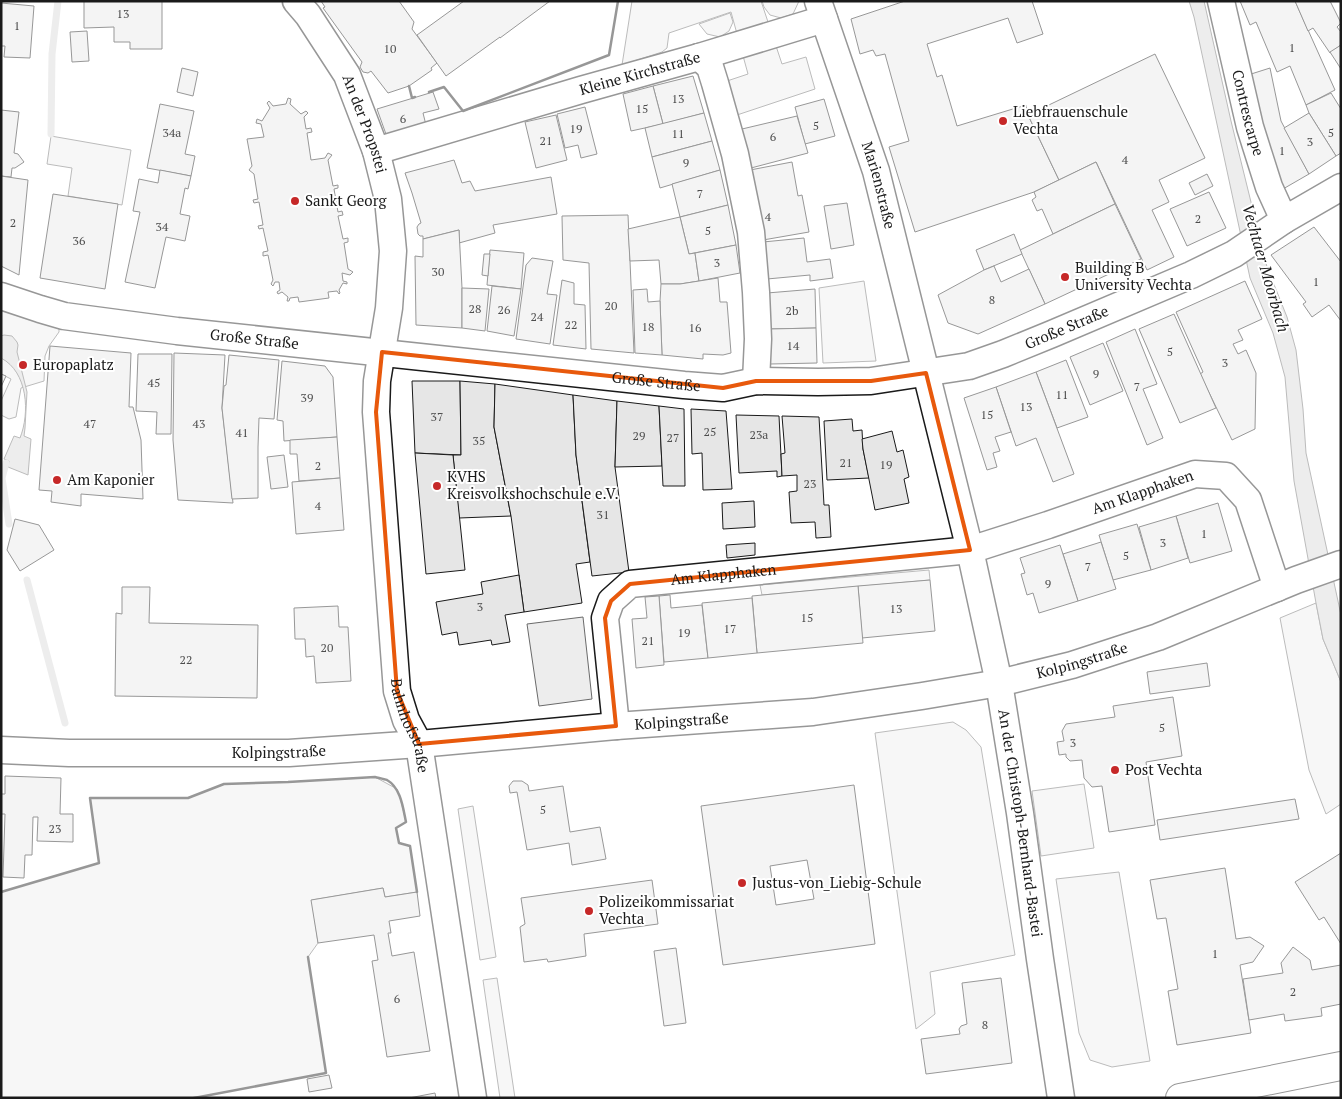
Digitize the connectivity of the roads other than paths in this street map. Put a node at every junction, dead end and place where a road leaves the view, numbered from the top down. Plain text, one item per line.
1 (296, 1) edge
2 (1221, 1) edge
3 (821, 10) edge
4 (699, 57) junction
5 (376, 151) junction
6 (1341, 188) edge
7 (1274, 226) junction
8 (1, 296) edge
9 (382, 352) junction
10 (926, 373) junction
11 (756, 381) junction
12 (970, 550) junction
13 (1341, 564) edge
14 (1287, 584) junction
15 (999, 683) junction
16 (616, 726) junction
17 (419, 744) junction
18 (1, 750) edge
19 (1341, 1066) edge
20 (473, 1098) edge
21 (1061, 1098) edge
22 (1180, 1098) edge

1 - 5 street, An der Propstei
2 - 7 street, Contrescarpe
3 - 4 street
3 - 10 street, Marienstraße
4 - 5 street, Kleine Kirchstraße
4 - 11 street, Kleine Kirchstraße
5 - 9 street, An der Propstei
6 - 7 street, Große Straße
7 - 10 street, Große Straße
8 - 9 street, Große Straße
9 - 11 street, Große Straße
9 - 17 street, Bahnhofstraße
10 - 11 street, Große Straße
10 - 12 street
12 - 14 street, Am Klapphaken
12 - 15 street, An der Christoph-Bernhard-Bastei
12 - 16 street, Am Klapphaken
13 - 14 street, Kolpingstraße
14 - 15 street, Kolpingstraße
15 - 16 street, Kolpingstraße
15 - 21 street, An der Christoph-Bernhard-Bastei
16 - 17 street, Kolpingstraße
17 - 18 street, Kolpingstraße
17 - 20 street, Bahnhofstraße
19 - 22 main road

